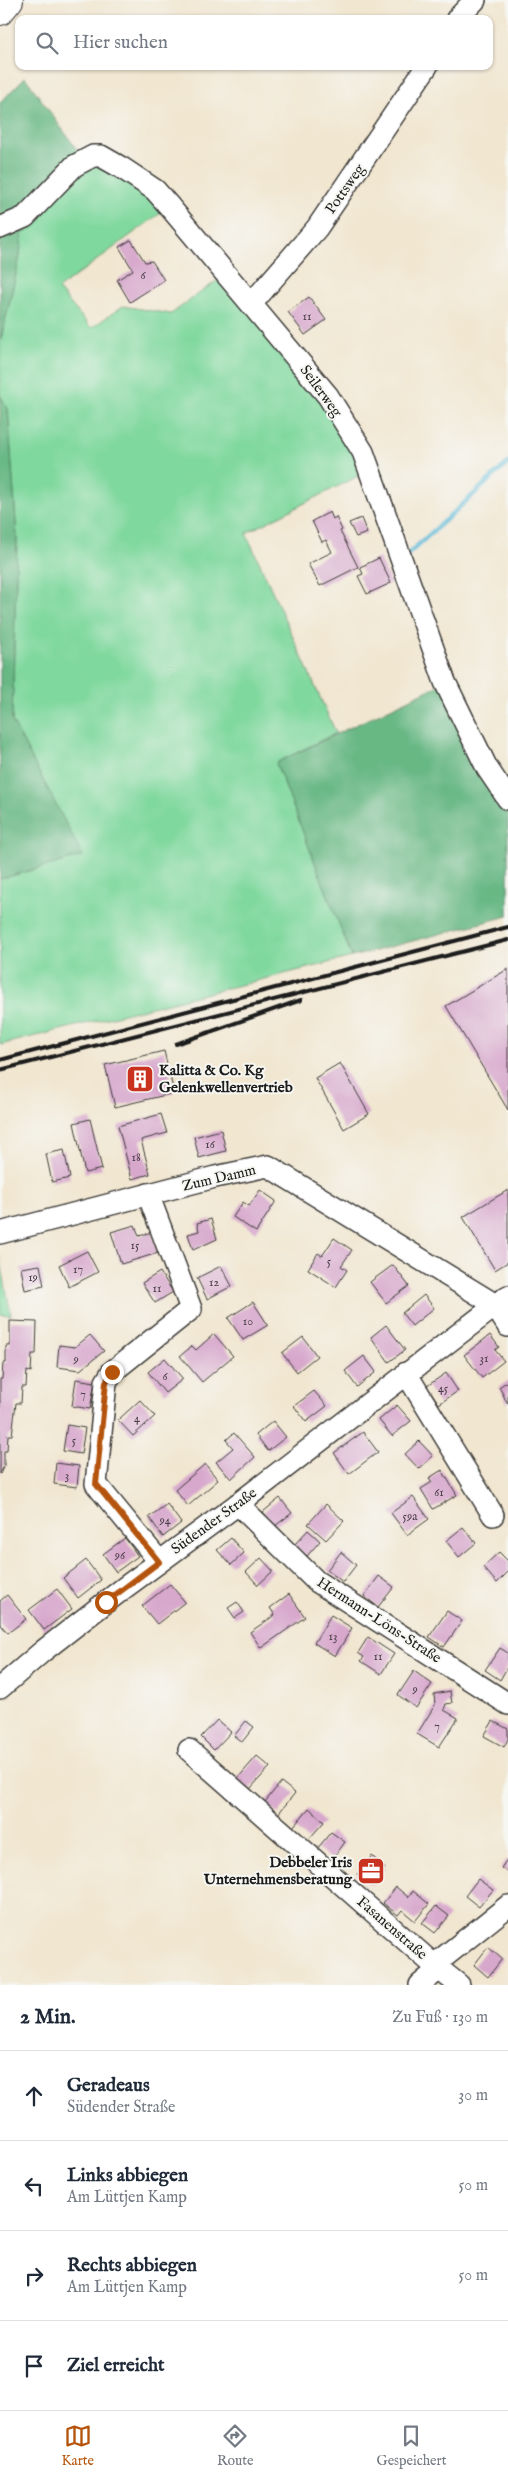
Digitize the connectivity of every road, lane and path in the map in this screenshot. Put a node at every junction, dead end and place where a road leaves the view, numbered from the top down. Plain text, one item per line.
1 (9, 0) edge
2 (475, 0) edge
3 (0, 11) edge
4 (461, 15) edge
5 (424, 70) edge
6 (0, 228) edge
7 (252, 303) junction
8 (508, 799) edge
9 (148, 1194) junction
10 (0, 1233) edge
11 (501, 1300) edge
12 (508, 1326) edge
13 (406, 1373) junction
14 (238, 1504) junction
15 (493, 1515) dead end
16 (159, 1562) junction
17 (0, 1688) edge
18 (508, 1704) edge
19 (189, 1750) dead end
20 (506, 1911) edge
21 (436, 1967) junction
22 (420, 1985) edge
23 (459, 1985) edge

1 - 3 highway
2 - 4 street
5 - 7 street, Pottsweg
6 - 7 street, Seilerweg
7 - 8 street, Seilerweg
9 - 10 street, Zum Damm
9 - 11 street, Zum Damm
9 - 16 street
11 - 12 street
11 - 13 street, Südender Straße
13 - 14 street, Südender Straße
13 - 15 street
14 - 16 street, Südender Straße
14 - 18 street, Hermann-Löns-Straße
16 - 17 street, Südender Straße
19 - 21 street, Fasanenstraße
20 - 21 street, Fasanenstraße
21 - 22 street
21 - 23 street

